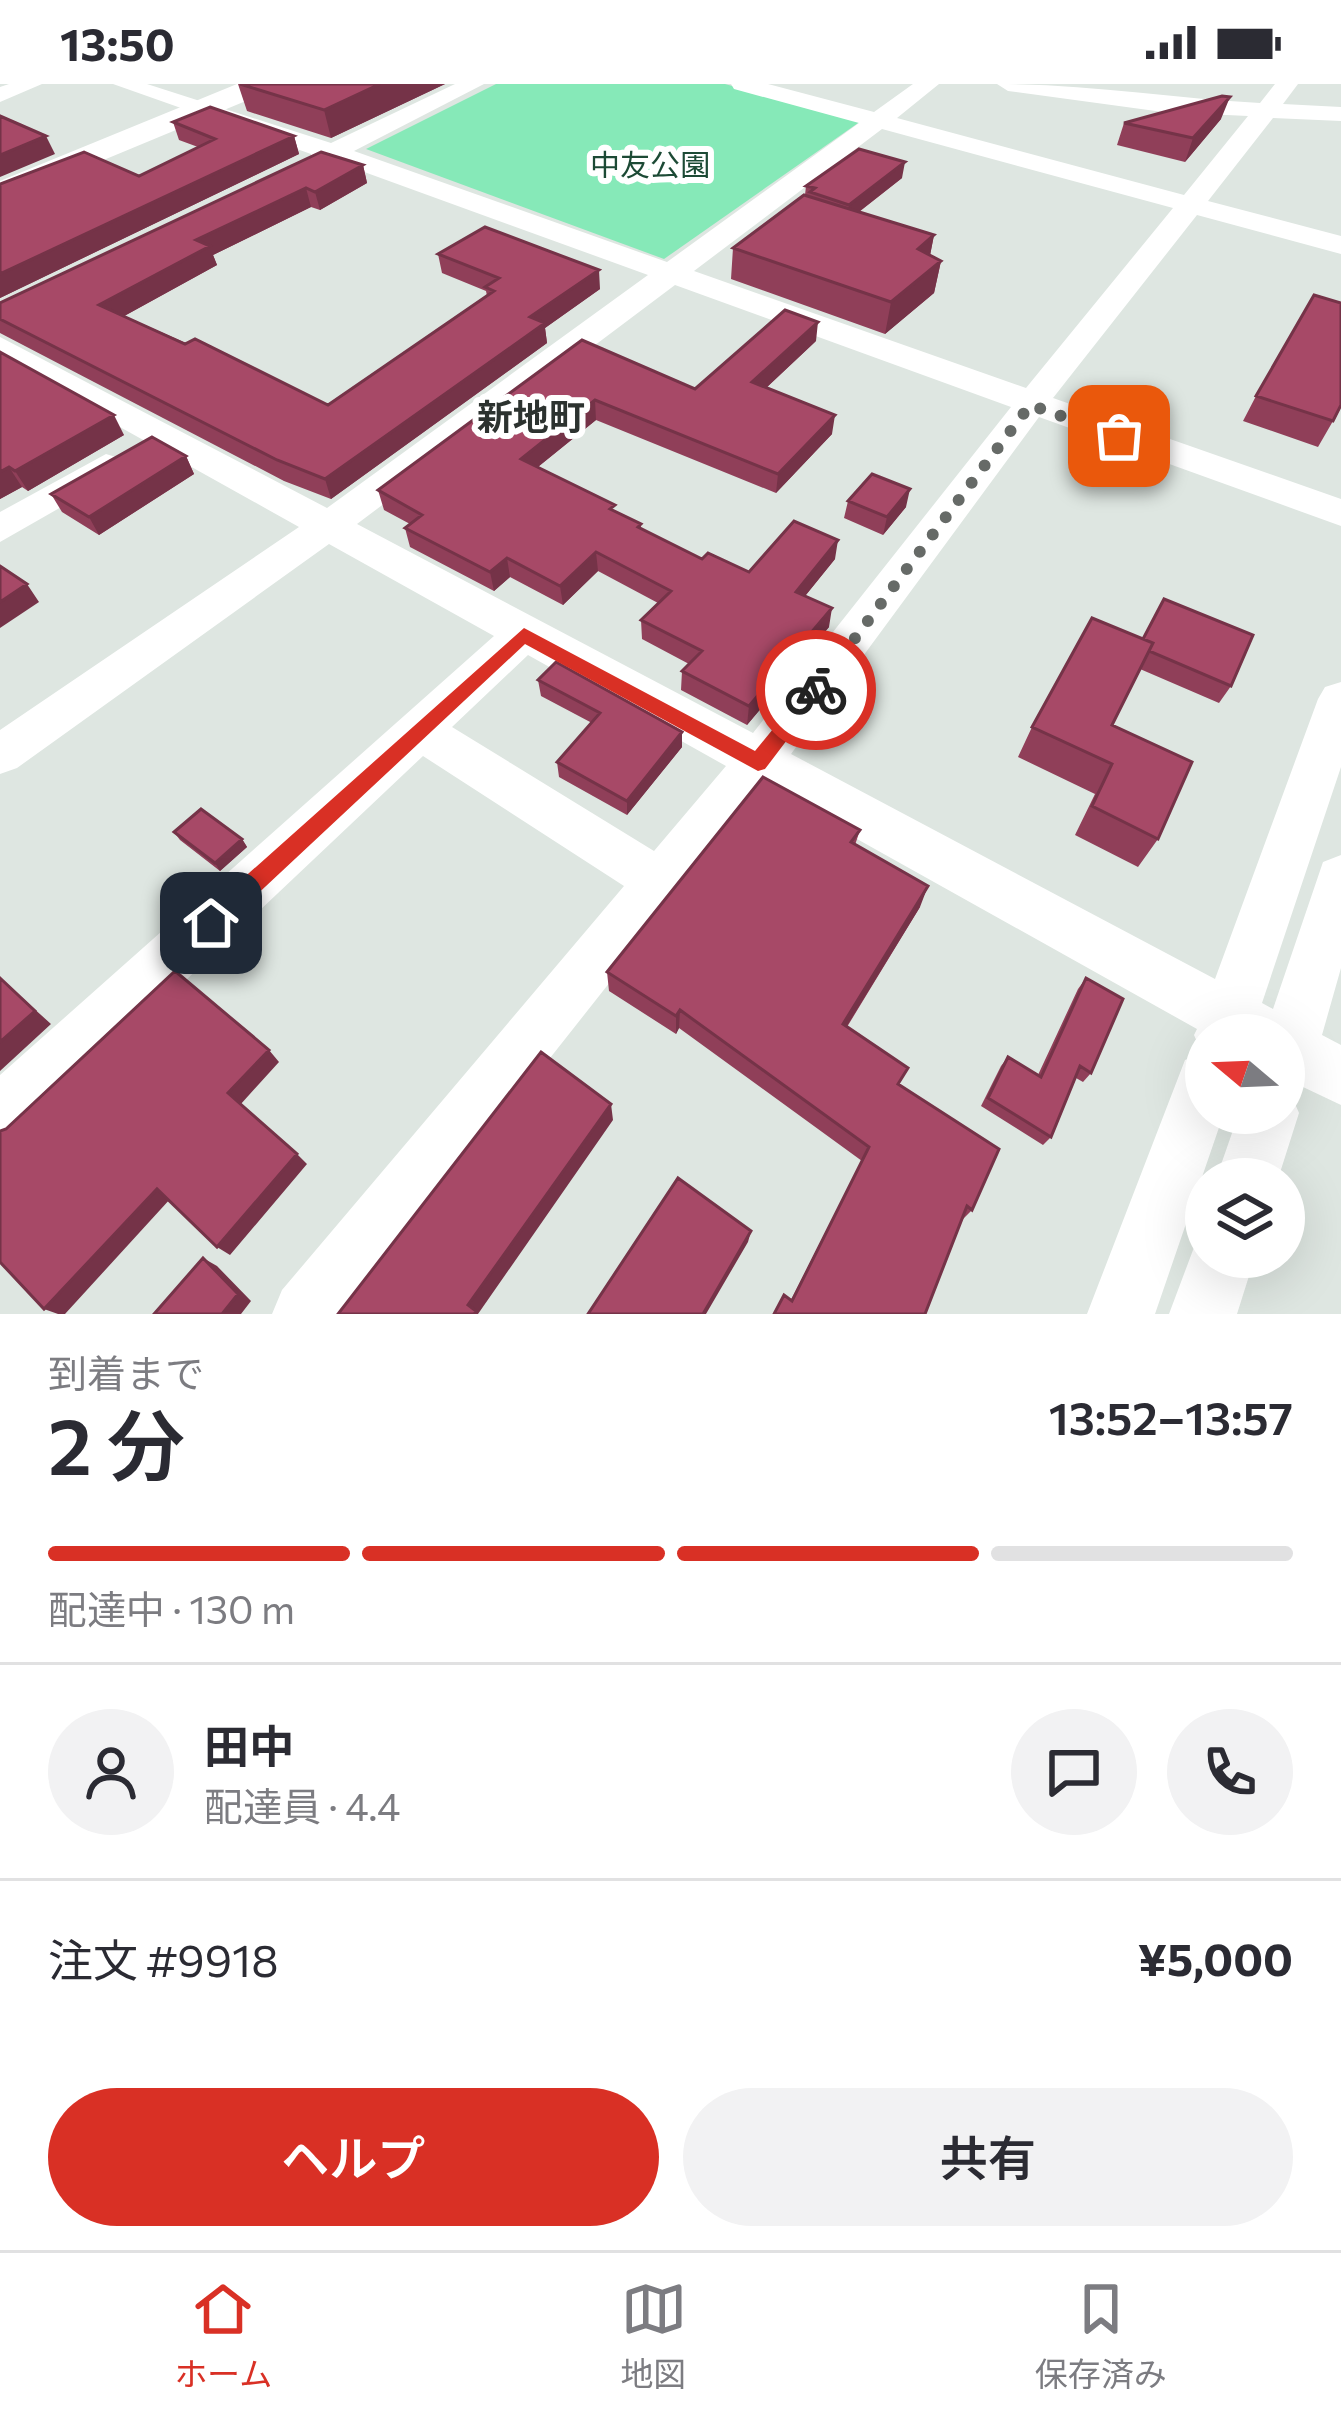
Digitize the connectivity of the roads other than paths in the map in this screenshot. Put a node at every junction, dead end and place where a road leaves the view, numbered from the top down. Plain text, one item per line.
1 (31, 84) edge
2 (124, 84) edge
3 (262, 84) edge
4 (473, 84) edge
5 (928, 84) edge
6 (1008, 84) edge
7 (1287, 84) edge
8 (750, 85) edge
9 (0, 95) edge
10 (1269, 107) junction
11 (198, 111) junction
12 (1341, 114) edge
13 (877, 120) junction
14 (332, 152) junction
15 (291, 172) edge
16 (0, 193) edge
17 (1188, 203) junction
18 (1341, 244) edge
19 (669, 272) junction
20 (20, 368) edge
21 (1030, 405) junction
22 (159, 435) junction
23 (1341, 513) edge
24 (327, 527) junction
25 (0, 529) edge
26 (524, 635) junction
27 (1341, 699) edge
28 (421, 730) junction
29 (0, 755) edge
30 (758, 763) junction
31 (1341, 878) edge
32 (662, 883) junction
33 (1213, 1014) edge
34 (1268, 1014) edge
35 (1275, 1014) edge
36 (1305, 1060) edge
37 (1341, 1076) edge
38 (0, 1115) edge
39 (1187, 1134) edge
40 (1215, 1278) edge
41 (306, 1314) edge
42 (1121, 1314) edge
43 (1203, 1314) edge

1 - 9 street
2 - 11 street
3 - 11 main road
4 - 14 street
5 - 13 street
6 - 10 street
7 - 10 street
8 - 13 street
10 - 12 street
10 - 17 street
11 - 14 street
11 - 16 main road
13 - 17 street
13 - 19 street
14 - 15 street
14 - 19 street
17 - 18 street
17 - 21 street
19 - 21 street
19 - 24 street
20 - 22 street
21 - 23 street
21 - 30 street
22 - 24 street
22 - 25 street
24 - 26 street
24 - 29 street
26 - 28 street
26 - 30 street
27 - 34 street
28 - 32 street
28 - 38 street
30 - 32 street
30 - 33 street
31 - 35 street
32 - 41 street
36 - 37 street
39 - 42 street
40 - 43 street

